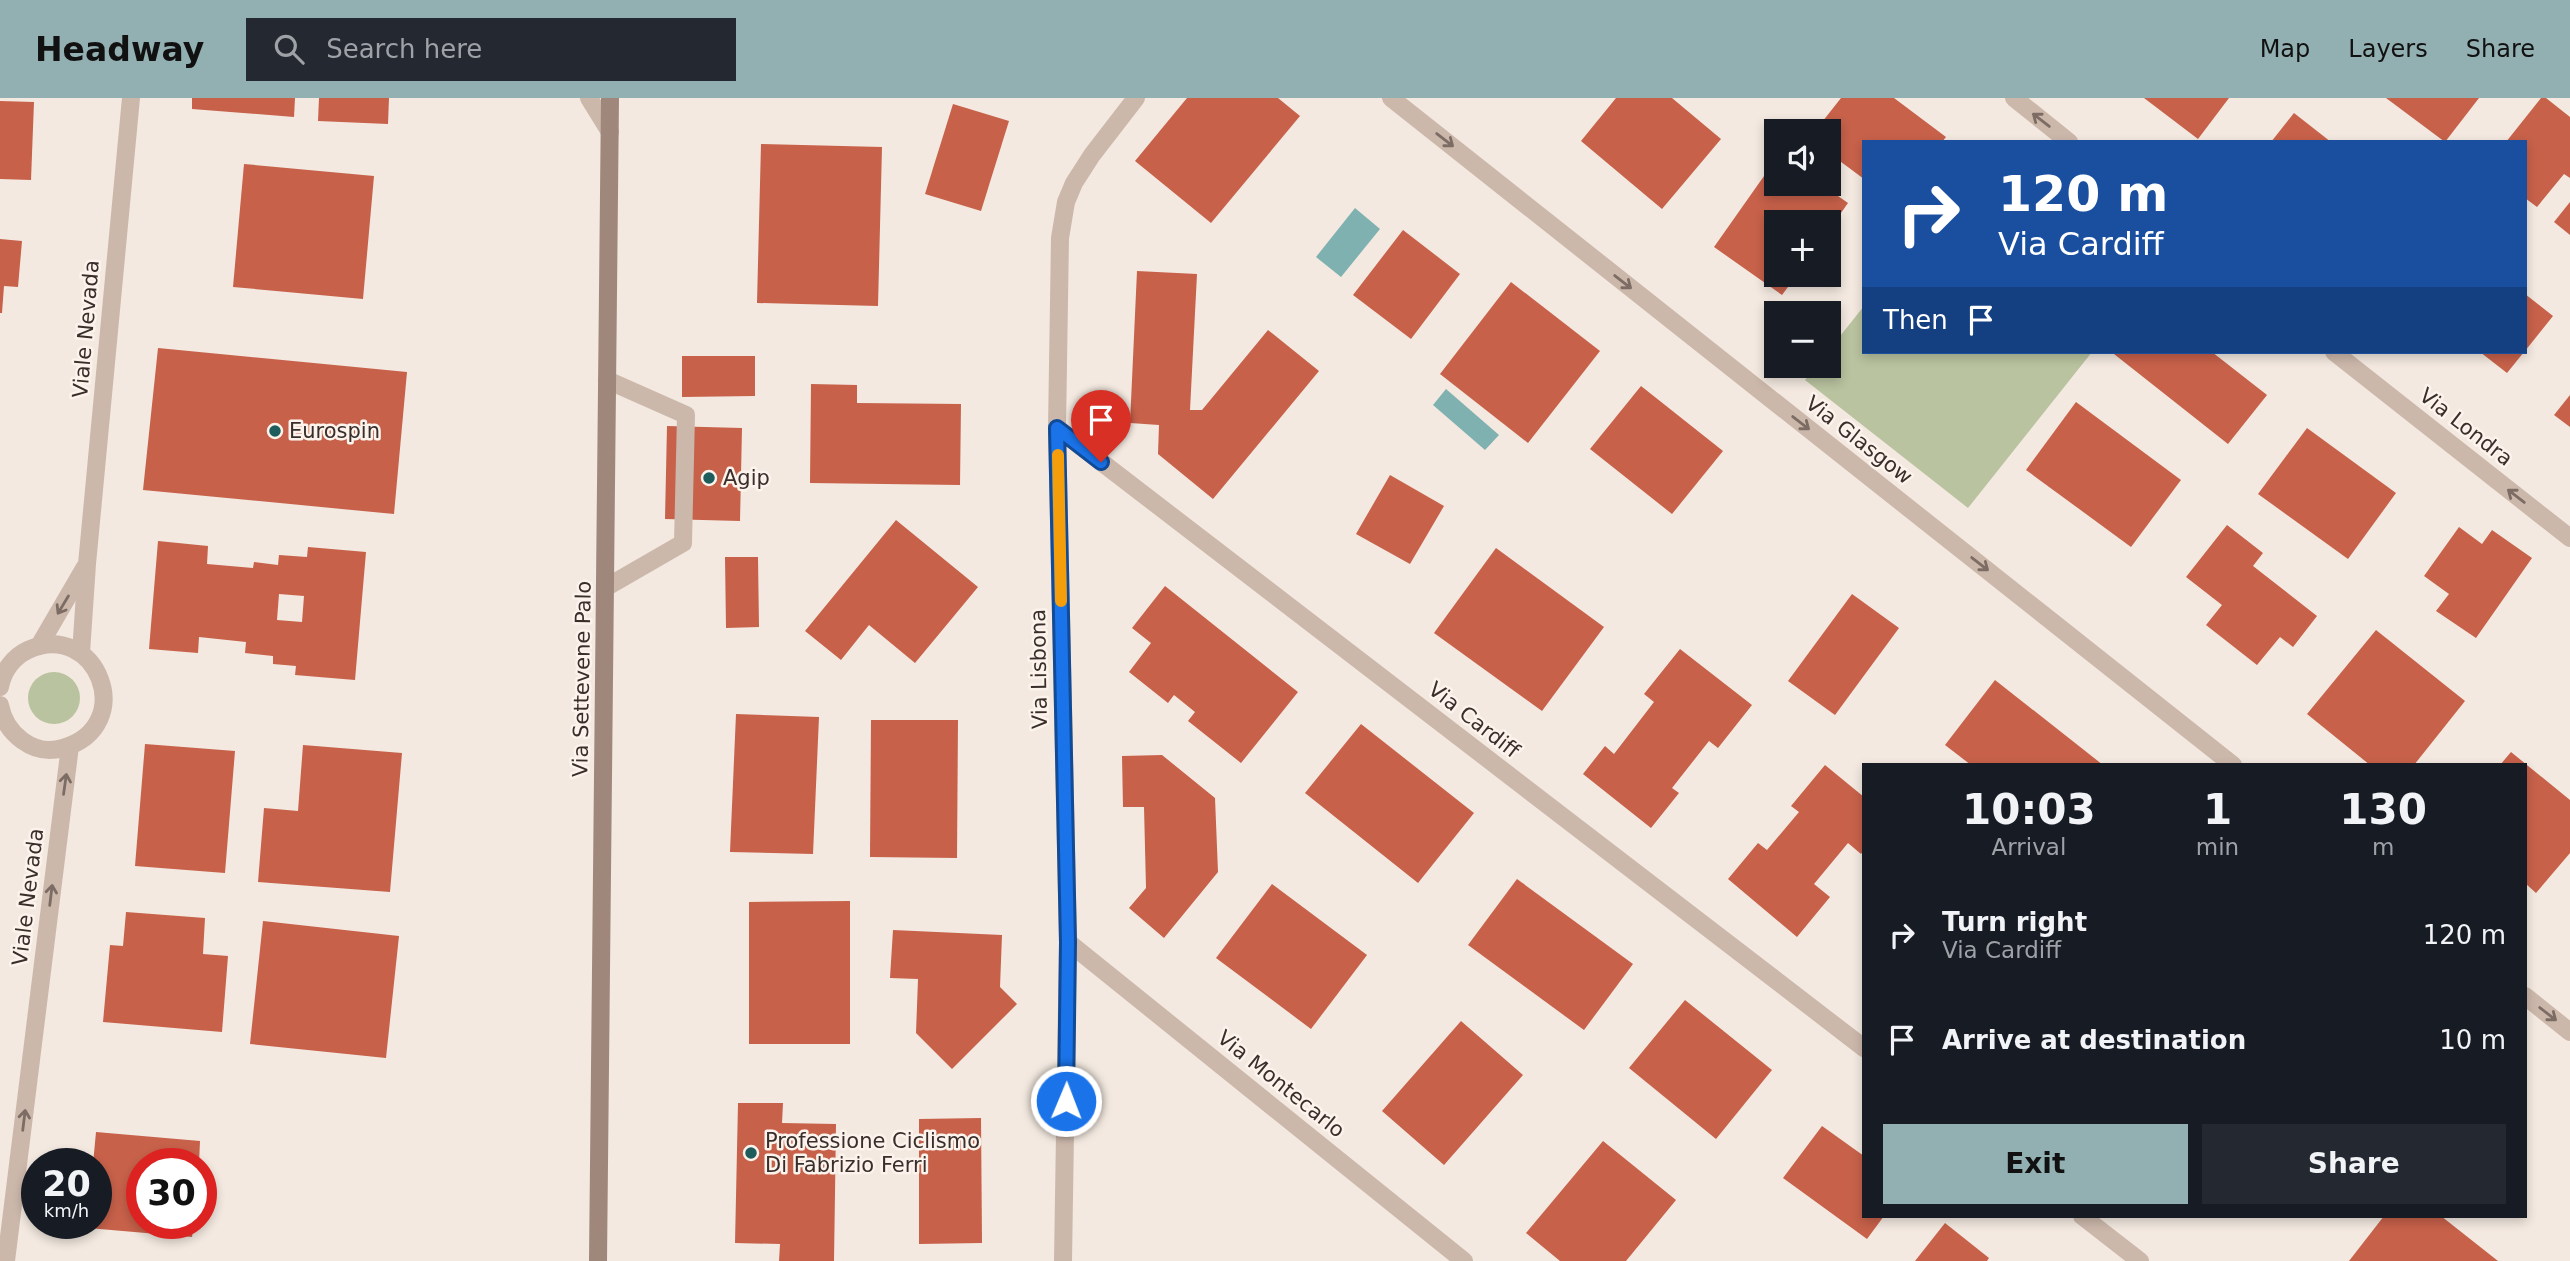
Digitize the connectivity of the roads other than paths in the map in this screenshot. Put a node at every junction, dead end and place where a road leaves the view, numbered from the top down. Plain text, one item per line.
1 (131, 98) edge
2 (589, 98) edge
3 (610, 98) edge
4 (1136, 98) edge
5 (1391, 98) edge
6 (2014, 98) edge
7 (610, 132) junction
8 (2066, 140) edge
9 (2337, 354) edge
10 (607, 380) junction
11 (1057, 428) junction
12 (2570, 538) edge
13 (87, 564) junction
14 (605, 588) junction
15 (39, 646) junction
16 (81, 653) junction
17 (6, 663) edge
18 (0, 687) edge
19 (1, 712) edge
20 (71, 746) junction
21 (2230, 763) edge
22 (1068, 942) junction
23 (2527, 998) edge
24 (2570, 1032) edge
25 (1862, 1046) edge
26 (2085, 1218) edge
27 (6, 1261) edge
28 (598, 1261) edge
29 (1063, 1261) edge
30 (1464, 1261) edge
31 (2140, 1261) edge

1 - 13 street, Viale Nevada
2 - 7 street
3 - 7 street, Via Settevene Palo
4 - 11 street, Via Lisbona
5 -> 21 street, Via Glasgow
8 -> 6 street
7 - 10 street, Via Settevene Palo
12 -> 9 street, Via Londra
10 - 14 street, Via Settevene Palo
10 - 14 street
11 - 22 street, Via Lisbona
11 - 25 street, Via Cardiff
13 -> 15 street, Viale Nevada
13 - 16 street, Viale Nevada
14 - 28 street, Via Settevene Palo
15 - 16 street
15 - 17 street
16 - 20 street
17 - 18 street
19 - 20 street
27 -> 20 street, Viale Nevada
22 - 29 street, Via Lisbona
22 - 30 street, Via Montecarlo
23 -> 24 street
26 - 31 street

